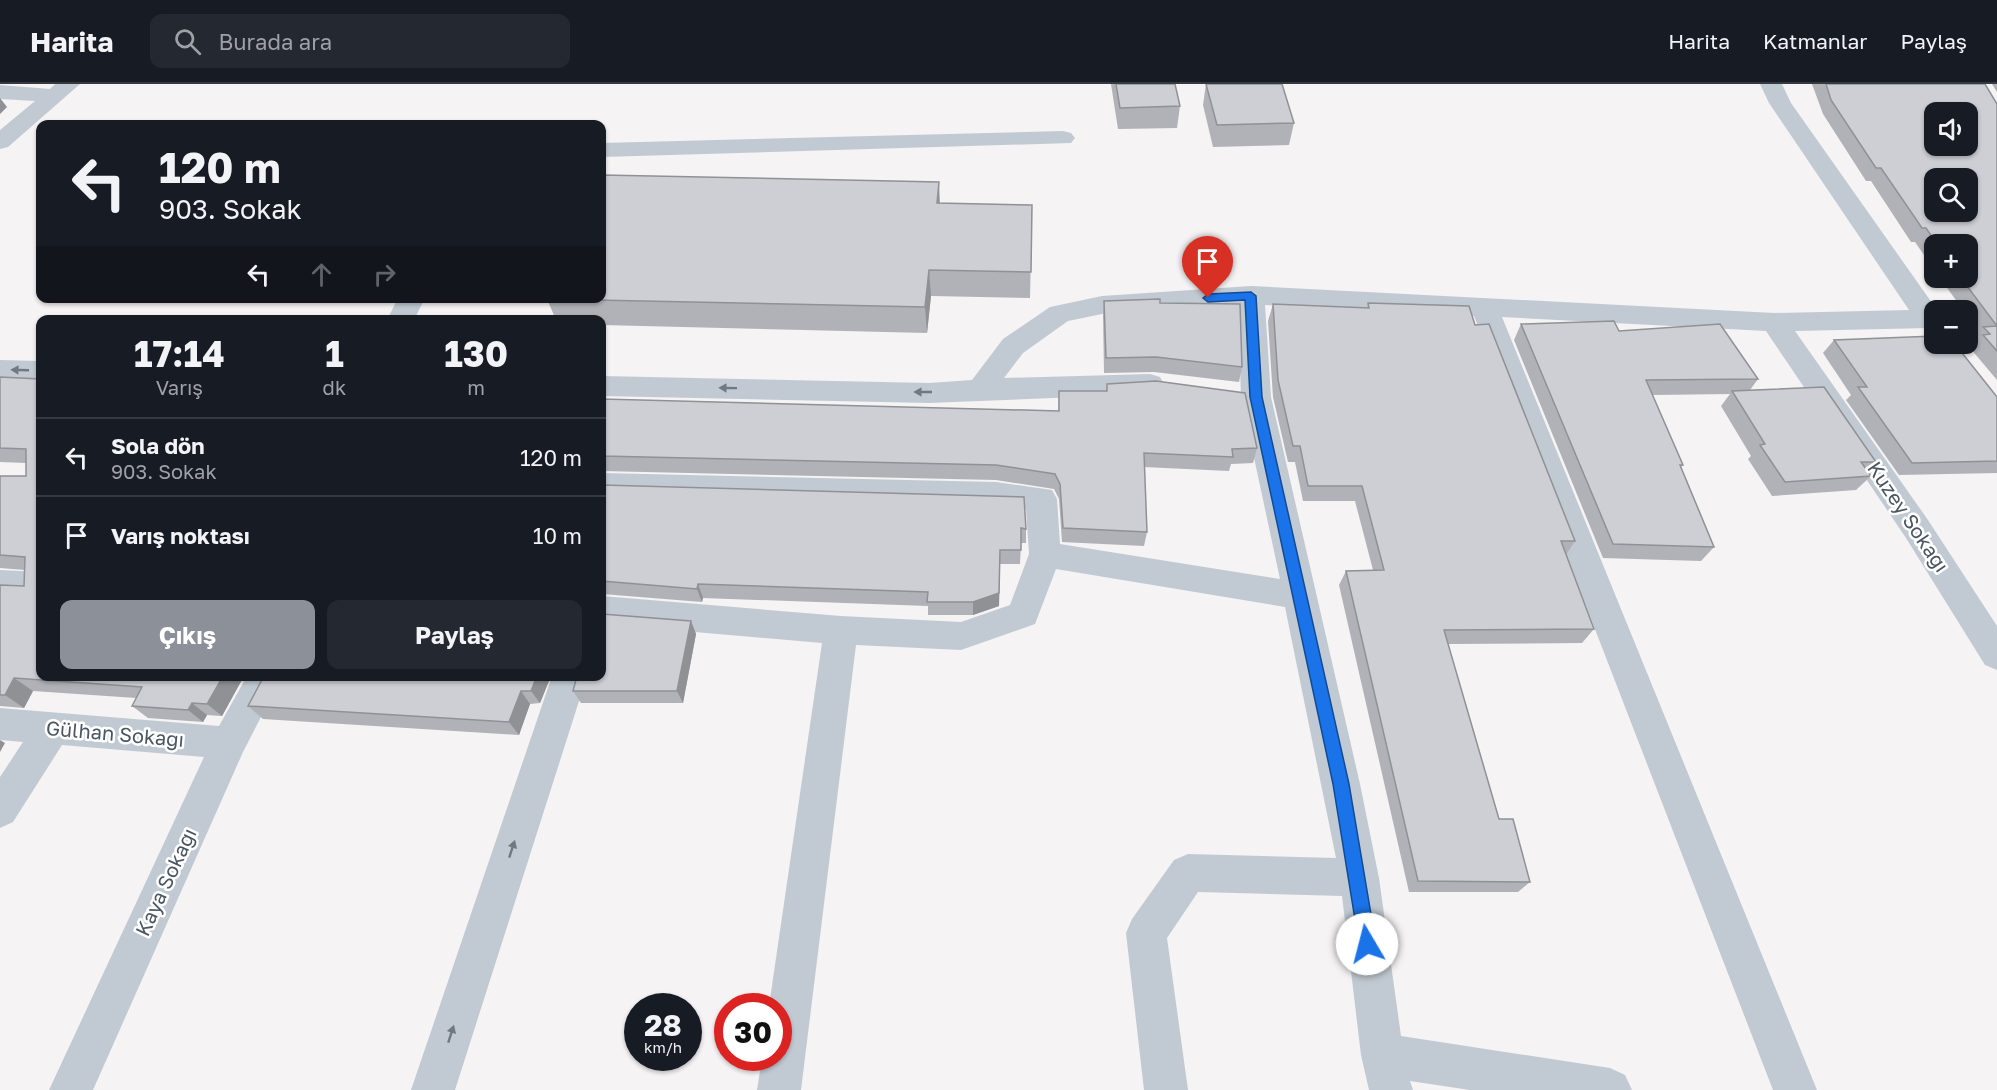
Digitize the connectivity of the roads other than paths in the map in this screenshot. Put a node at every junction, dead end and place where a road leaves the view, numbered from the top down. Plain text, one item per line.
1 (1771, 84) edge
2 (62, 90) edge
3 (0, 92) edge
4 (1063, 138) dead end
5 (0, 142) edge
6 (606, 150) edge
7 (1251, 296) junction
8 (1485, 309) junction
9 (1924, 311) edge
10 (1774, 322) junction
11 (1924, 323) edge
12 (0, 370) edge
13 (36, 371) edge
14 (606, 386) edge
15 (1177, 387) edge
16 (981, 388) junction
17 (606, 485) edge
18 (1045, 554) junction
19 (0, 583) edge
20 (36, 585) edge
21 (1301, 596) junction
22 (606, 610) edge
23 (841, 630) junction
24 (1997, 655) edge
25 (262, 681) edge
26 (568, 681) edge
27 (0, 724) edge
28 (52, 729) junction
29 (229, 743) junction
30 (0, 810) edge
31 (1359, 878) junction
32 (1387, 1073) edge
33 (71, 1090) edge
34 (433, 1090) edge
35 (779, 1090) edge
36 (1166, 1090) edge
37 (1610, 1090) edge
38 (1795, 1090) edge

1 - 9 street
2 - 3 street
2 - 5 street
4 - 6 street
7 - 8 street
7 - 16 street
7 - 21 street
8 - 10 street
8 - 38 street
10 - 11 street
10 - 24 street, Kuzey Sokağı
13 -> 12 street
16 -> 14 street
15 - 16 street
17 - 18 street
18 - 21 street
18 - 23 street
19 - 20 street
21 - 31 street
22 - 23 street
23 - 35 street
25 - 29 street, Kaya Sokağı
34 -> 26 street
27 - 28 street, Gülhan Sokağı
28 - 29 street, Gülhan Sokağı
28 - 30 street
29 - 33 street, Kaya Sokağı
31 - 32 street
31 - 36 street
32 - 37 street

